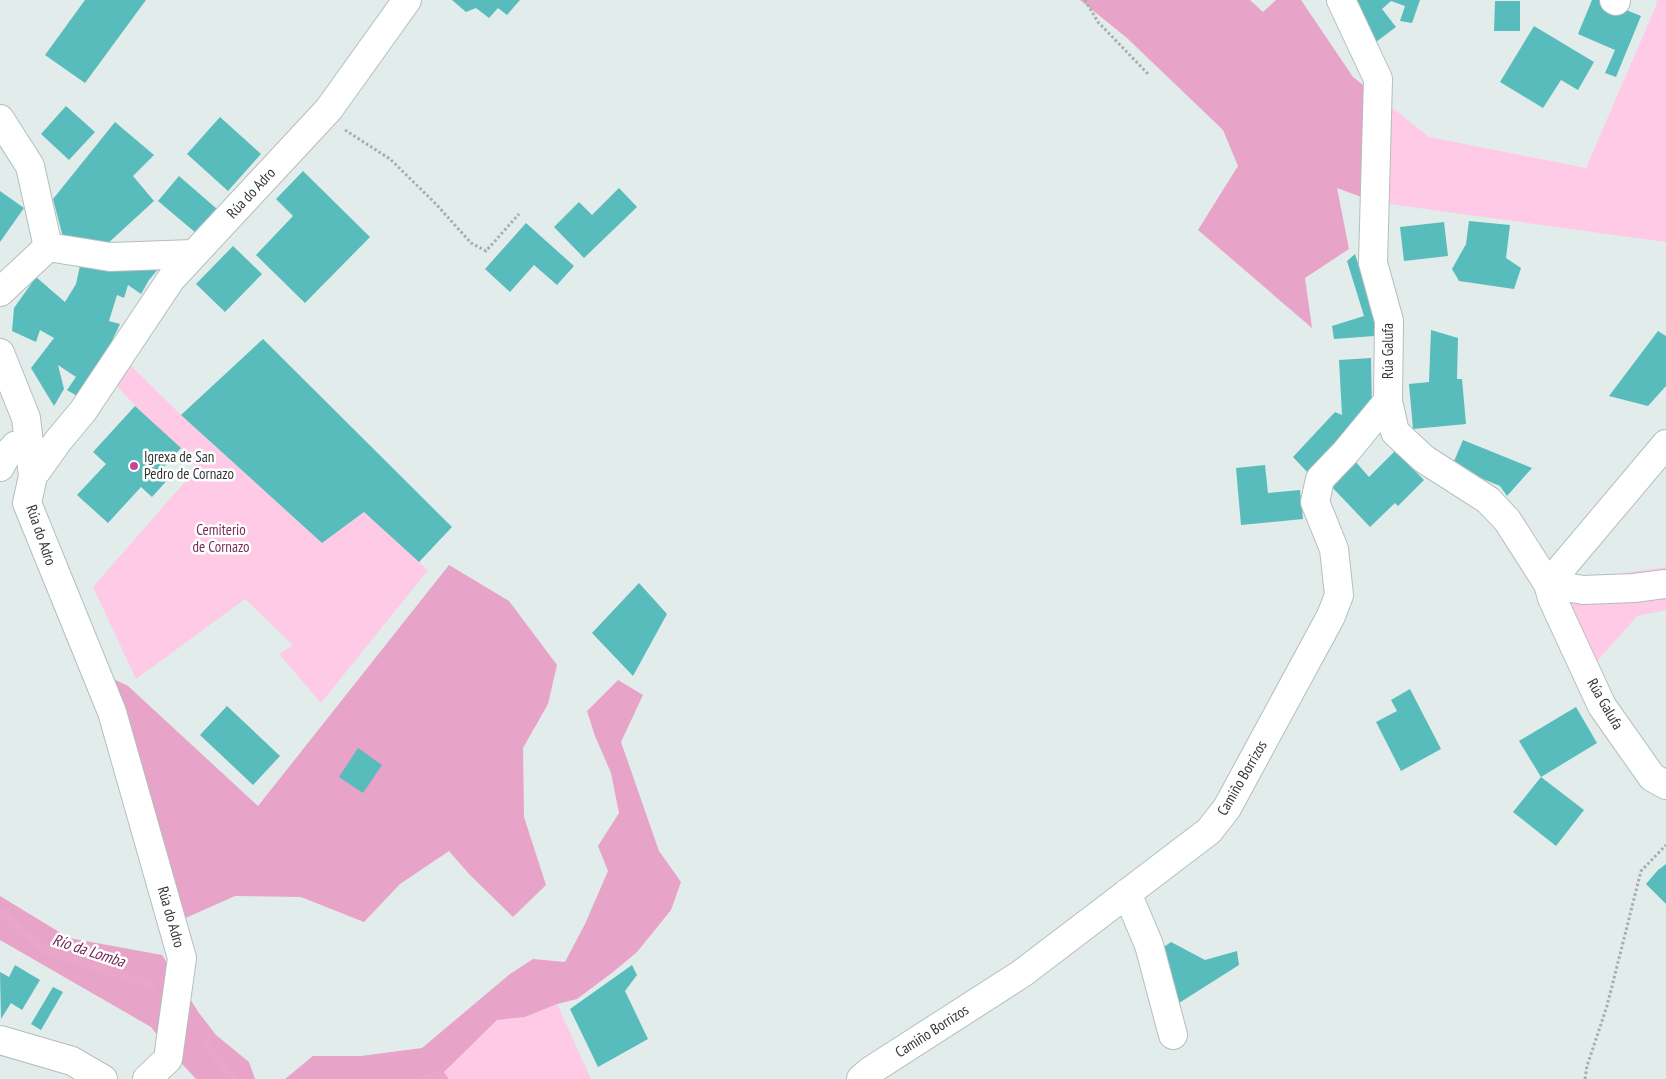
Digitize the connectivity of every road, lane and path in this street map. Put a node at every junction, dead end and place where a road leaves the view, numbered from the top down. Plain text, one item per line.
1 (406, 0) edge
2 (1085, 0) edge
3 (1341, 0) edge
4 (1149, 75) dead end
5 (0, 118) edge
6 (318, 122) junction
7 (519, 214) dead end
8 (48, 247) junction
9 (194, 254) junction
10 (0, 292) edge
11 (0, 353) edge
12 (1388, 401) junction
13 (1666, 444) edge
14 (0, 469) edge
15 (31, 473) junction
16 (1548, 584) junction
17 (1666, 584) edge
18 (1666, 785) edge
19 (1666, 845) edge
20 (1127, 893) junction
21 (1173, 1035) dead end
22 (0, 1040) edge
23 (103, 1079) edge
24 (147, 1079) edge
25 (860, 1079) edge
26 (1585, 1079) edge

1 - 6 street, Rúa do Adro
2 - 4 path
3 - 12 street, Rúa Galufa
5 - 8 street
6 - 7 path
6 - 9 street, Rúa do Adro
8 - 9 street
8 - 10 street
9 - 15 street, Rúa do Adro
11 - 15 street
12 - 16 street, Rúa Galufa
12 - 20 street, Camiño Borrizos
13 - 16 street
14 - 15 street
14 - 15 street
15 - 24 street, Rúa do Adro
16 - 17 street
16 - 18 street, Rúa Galufa
19 - 26 path
20 - 21 street
20 - 25 street, Camiño Borrizos
22 - 23 street

